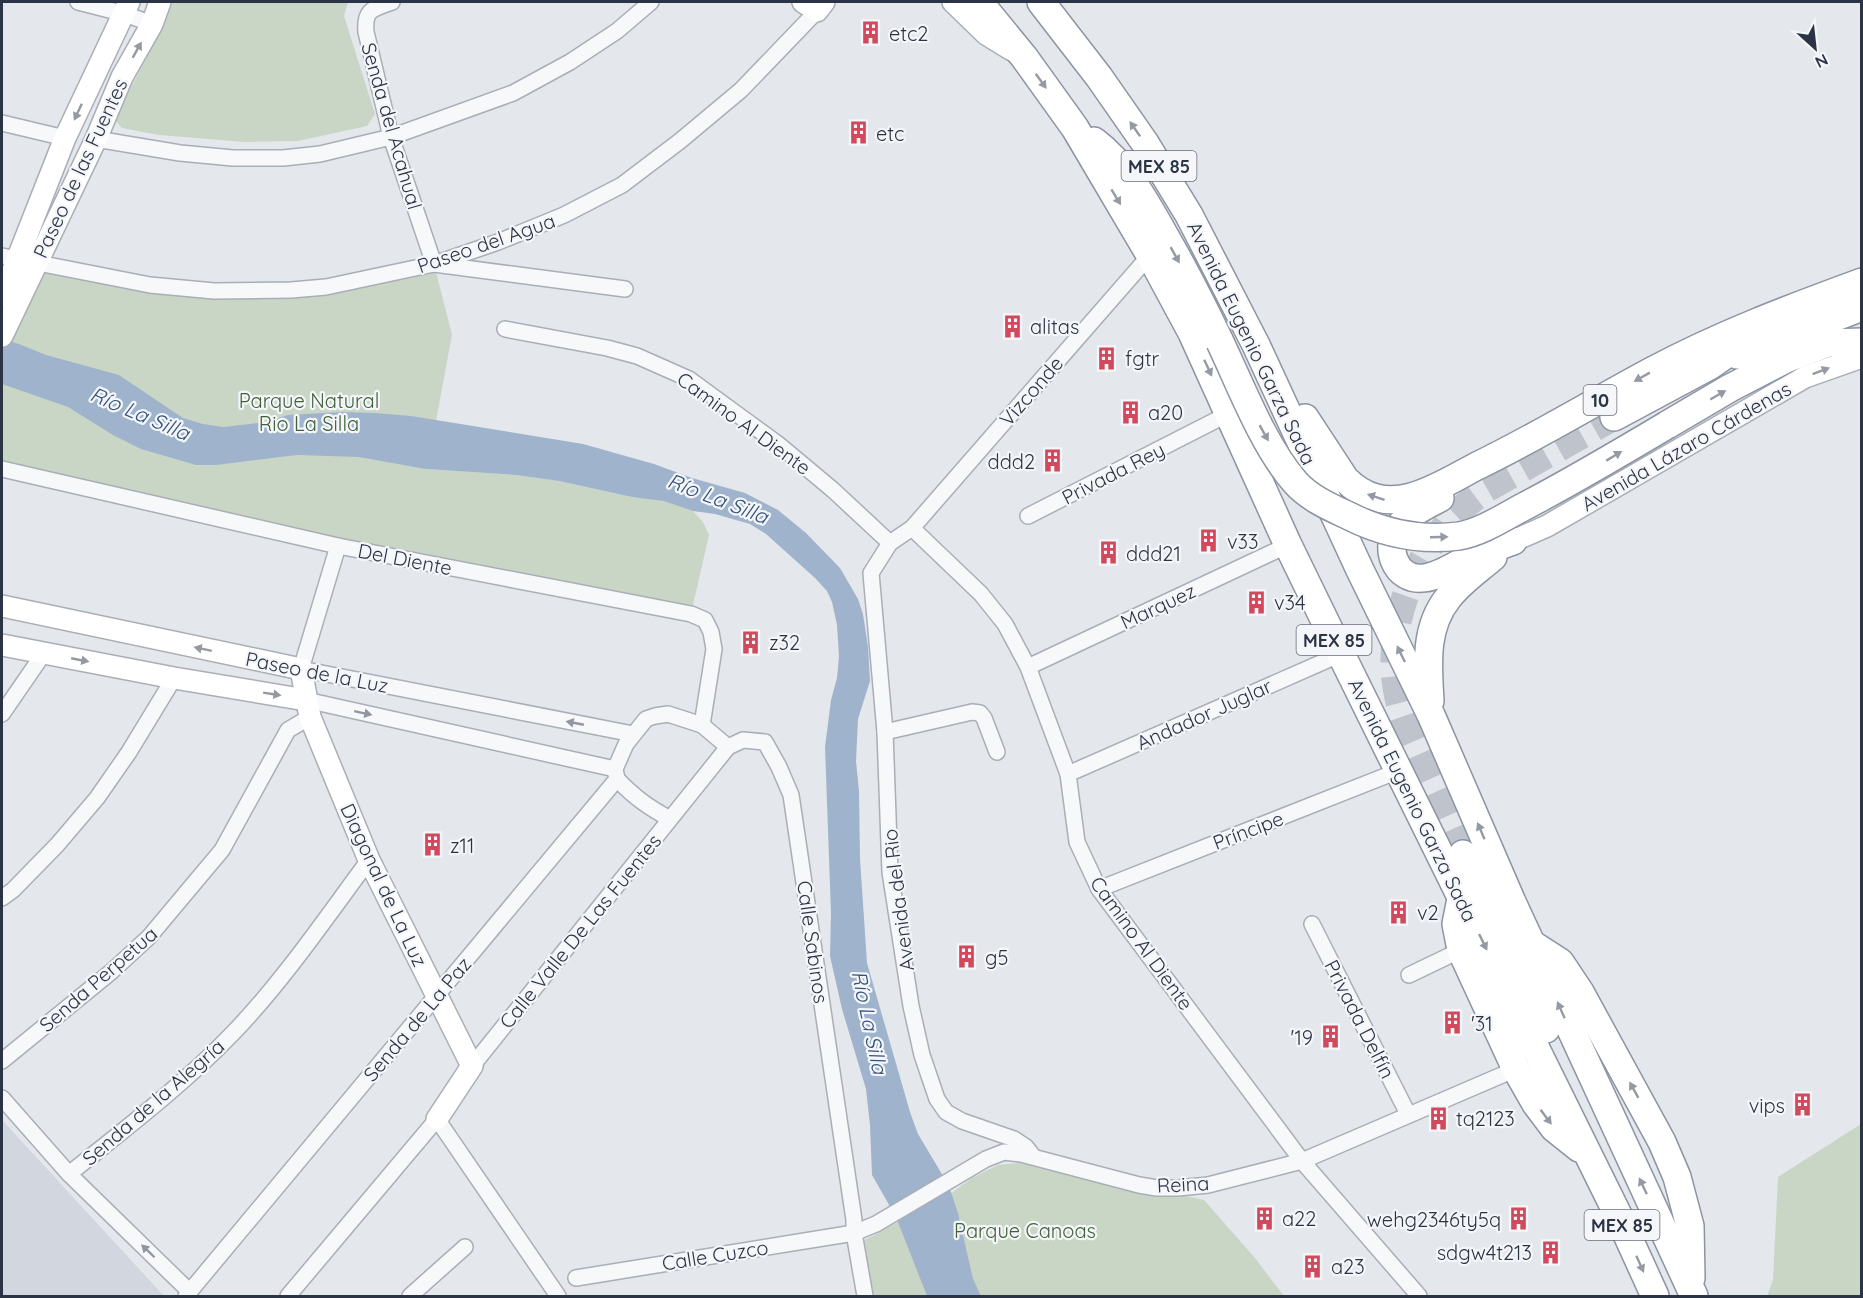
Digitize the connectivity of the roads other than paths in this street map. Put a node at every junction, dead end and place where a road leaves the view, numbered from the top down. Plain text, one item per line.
1 (78, 2) edge
2 (160, 2) edge
3 (392, 2) edge
4 (651, 2) edge
5 (952, 2) edge
6 (979, 2) edge
7 (1041, 2) edge
8 (815, 5) edge
9 (127, 8) edge
10 (152, 24) junction
11 (1024, 57) junction
12 (2, 123) edge
13 (1075, 128) junction
14 (391, 137) junction
15 (65, 138) junction
16 (96, 139) junction
17 (1150, 255) junction
18 (18, 260) edge
19 (434, 264) junction
20 (1862, 268) edge
21 (1862, 282) edge
22 (625, 289) dead end
23 (7, 304) edge
24 (1862, 307) edge
25 (1792, 309) junction
26 (1748, 327) junction
27 (505, 329) dead end
28 (1862, 334) edge
29 (2, 336) edge
30 (1862, 342) edge
31 (1828, 343) junction
32 (1256, 345) junction
33 (1862, 357) edge
34 (1711, 365) junction
35 (1230, 413) junction
36 (1614, 417) tunnel mouth
37 (1507, 452) junction
38 (2, 469) edge
39 (1028, 516) dead end
40 (912, 528) junction
41 (1513, 541) junction
42 (890, 543) junction
43 (1288, 544) junction
44 (338, 546) junction
45 (2, 606) edge
46 (2, 645) edge
47 (44, 653) junction
48 (1341, 654) junction
49 (1028, 667) junction
50 (302, 669) junction
51 (174, 678) junction
52 (308, 708) junction
53 (2, 714) edge
54 (1431, 715) junction
55 (702, 725) junction
56 (885, 732) junction
57 (633, 734) junction
58 (728, 747) junction
59 (997, 752) dead end
60 (1398, 771) junction
61 (616, 774) junction
62 (1068, 774) junction
63 (670, 819) junction
64 (1463, 854) tunnel mouth
65 (369, 860) junction
66 (1098, 889) junction
67 (1461, 897) junction
68 (2, 898) edge
69 (1312, 924) dead end
70 (1531, 943) junction
71 (1461, 950) junction
72 (1409, 975) dead end
73 (436, 995) junction
74 (2, 1061) edge
75 (472, 1066) junction
76 (1516, 1069) junction
77 (2, 1098) edge
78 (1408, 1114) junction
79 (437, 1119) junction
80 (1587, 1155) junction
81 (1033, 1156) junction
82 (1302, 1161) junction
83 (69, 1174) junction
84 (1619, 1217) junction
85 (854, 1233) junction
86 (465, 1247) dead end
87 (576, 1278) dead end
88 (1693, 1293) edge
89 (188, 1294) edge
90 (288, 1296) edge
91 (410, 1296) edge
92 (558, 1296) edge
93 (865, 1296) edge
94 (1419, 1296) edge
95 (1655, 1296) edge

1 - 9 street
2 - 10 street, Paseo de las Fuentes
3 - 14 street, Senda del Acahual
4 - 14 street
5 - 11 street
6 - 11 highway, Avenida Eugenio Garza Sada / MEX 85
32 -> 7 highway, Avenida Eugenio Garza Sada / MEX 85
8 - 19 street, Paseo del Agua
9 - 10 street
9 -> 15 street, Paseo de las Fuentes
16 -> 10 street, Paseo de las Fuentes
11 -> 13 highway, Avenida Eugenio Garza Sada / MEX 85
12 - 15 street
13 -> 17 highway, Avenida Eugenio Garza Sada / MEX 85
13 -> 31 highway, bridge
14 - 16 street
14 - 19 street, Senda del Acahual
15 - 18 street, Paseo de las Fuentes
16 - 18 street, Paseo de las Fuentes
17 -> 35 highway, Avenida Eugenio Garza Sada / MEX 85
17 - 40 street, Vizconde
18 - 19 street, Paseo del Agua
18 - 23 street, Paseo de las Fuentes
19 - 22 street
20 - 26 highway
21 - 25 highway, 10
23 - 29 street, Paseo de las Fuentes
24 - 34 highway
25 - 26 highway, 10
25 - 34 highway
26 -> 37 highway, 10
27 - 42 street, Camino Al Diente
28 - 31 highway
30 - 31 highway
37 -> 32 highway
54 -> 32 highway, Avenida Eugenio Garza Sada / MEX 85
41 -> 33 street, Avenida Lázaro Cárdenas
34 - 36 highway
35 - 39 street, Privada Rey
35 - 43 highway, Avenida Eugenio Garza Sada / MEX 85
37 - 41 highway
38 - 44 street, Del Diente
40 - 42 street, Avenida del Rio
40 - 49 street, Camino Al Diente
41 - 54 highway
42 - 56 street, Avenida del Rio
43 - 48 highway, Avenida Eugenio Garza Sada / MEX 85
43 - 49 street, Marquez
44 - 50 street
44 - 55 street, Del Diente
50 -> 45 street, Paseo de la Luz
46 - 47 street, Paseo de la Luz
47 -> 51 street, Paseo de la Luz
47 - 53 street
48 - 60 highway, Avenida Eugenio Garza Sada / MEX 85
48 - 62 street, Andador Juglar
49 - 62 street, Camino Al Diente
50 - 52 street
57 -> 50 street, Paseo de la Luz
51 -> 52 street, Paseo de la Luz
51 - 68 street
52 -> 61 street, Paseo de la Luz
52 - 65 street, Diagonal de La Luz
52 - 74 street, Senda Perpetua
70 -> 54 highway, Avenida Eugenio Garza Sada / MEX 85
55 - 57 street
55 - 58 street
56 - 59 street
56 - 81 street, Avenida del Rio
57 - 61 street, Senda de La Paz
58 - 63 street, Calle Valle De Las Fuentes
58 - 85 street, Calle Sabinos
60 - 66 street, Príncipe
60 - 67 highway, Avenida Eugenio Garza Sada / MEX 85
61 - 63 street
61 - 73 street, Senda de La Paz
62 - 66 street, Camino Al Diente
63 - 75 street, Calle Valle De Las Fuentes
64 - 84 highway
65 - 73 street, Diagonal de La Luz
65 - 83 street, Senda de la Alegría
66 - 82 street, Camino Al Diente
67 - 71 highway
67 -> 80 highway, Avenida Eugenio Garza Sada / MEX 85
69 - 78 street, Privada Delfín
88 -> 70 highway, Avenida Eugenio Garza Sada / MEX 85
88 -> 70 highway
71 - 72 street
71 - 76 highway
73 - 75 street, Diagonal de La Luz
73 - 89 street, Senda de La Paz
75 - 79 street, Calle Valle De Las Fuentes
76 - 78 street, Reina
76 -> 80 highway
77 - 83 street
78 - 82 street, Reina
79 - 90 street
79 - 92 street
80 - 84 highway, Avenida Eugenio Garza Sada / MEX 85
81 - 82 street, Reina
81 - 85 street, Reina
82 - 94 street, Camino Al Diente
89 -> 83 street
84 -> 95 highway, Avenida Eugenio Garza Sada / MEX 85
85 - 87 street, Calle Cuzco
85 - 93 street, Calle Sabinos
86 - 91 street

